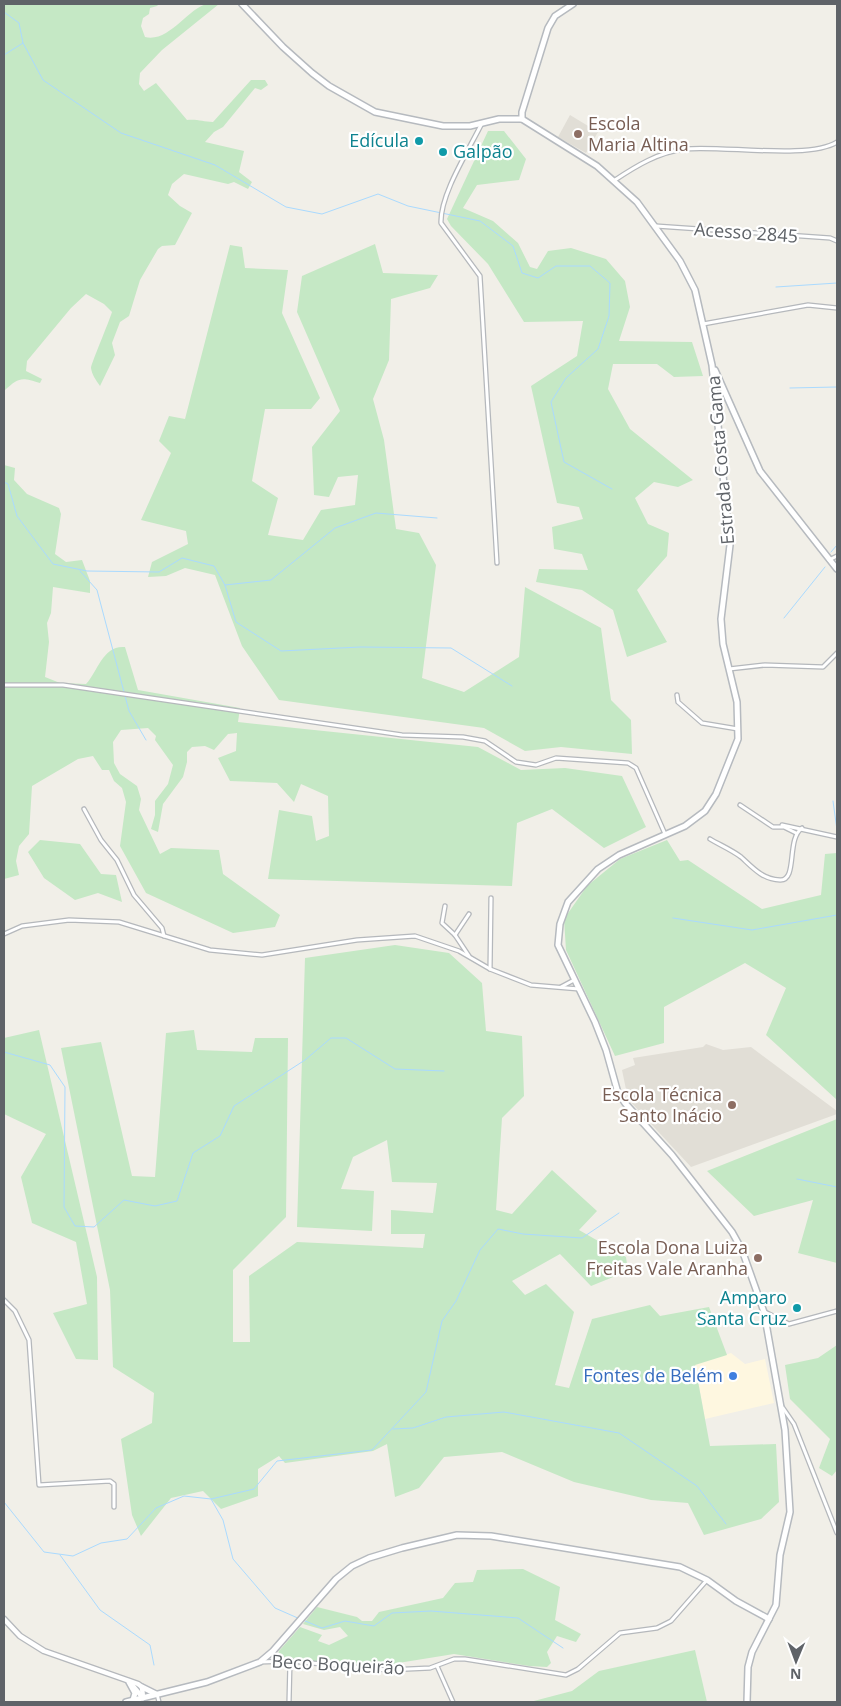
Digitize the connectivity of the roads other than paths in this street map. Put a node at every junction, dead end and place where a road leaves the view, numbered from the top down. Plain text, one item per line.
1 (242, 4) edge
2 (573, 4) edge
3 (522, 119) junction
4 (482, 123) junction
5 (837, 142) edge
6 (615, 180) junction
7 (655, 226) junction
8 (837, 241) edge
9 (837, 308) edge
10 (702, 325) junction
11 (712, 365) junction
12 (715, 401) junction
13 (728, 401) junction
14 (837, 556) edge
15 (830, 560) junction
16 (497, 563) dead end
17 (837, 569) edge
18 (837, 653) edge
19 (729, 669) junction
20 (4, 685) edge
21 (676, 695) dead end
22 (739, 729) junction
23 (740, 805) dead end
24 (84, 809) dead end
25 (779, 827) junction
26 (802, 828) junction
27 (796, 833) junction
28 (665, 834) junction
29 (837, 837) edge
30 (710, 839) dead end
31 (491, 898) dead end
32 (445, 906) dead end
33 (469, 914) dead end
34 (4, 934) edge
35 (455, 935) junction
36 (164, 936) junction
37 (469, 957) junction
38 (490, 969) junction
39 (574, 980) junction
40 (560, 987) junction
41 (579, 989) junction
42 (4, 1300) edge
43 (837, 1310) edge
44 (764, 1312) junction
45 (782, 1407) junction
46 (114, 1507) dead end
47 (837, 1533) edge
48 (708, 1580) junction
49 (4, 1619) edge
50 (769, 1619) junction
51 (290, 1661) junction
52 (260, 1662) junction
53 (437, 1666) junction
54 (129, 1682) junction
55 (142, 1687) junction
56 (157, 1694) junction
57 (143, 1698) junction
58 (133, 1700) junction
59 (126, 1702) edge
60 (159, 1702) edge
61 (289, 1702) edge
62 (453, 1702) edge
63 (747, 1702) edge

1 - 4 main road
2 - 3 main road
3 - 4 main road
3 - 6 main road, Estrada Costa Gama
4 - 16 street
5 - 6 street
6 - 7 main road, Estrada Costa Gama
7 - 8 street, Acesso 2845
7 - 10 main road, Estrada Costa Gama
9 - 10 street
10 - 11 main road, Estrada Costa Gama
11 - 12 main road, Estrada Costa Gama
11 - 13 main road
12 - 13 main road
12 - 19 main road, Estrada Costa Gama
13 - 15 main road
14 - 15 street
15 - 17 main road
18 - 19 street
19 - 22 main road, Estrada Costa Gama
20 - 28 street
21 - 22 street
22 - 28 main road, Estrada Costa Gama
23 - 25 street
24 - 36 street
25 - 26 street
25 - 27 street
26 - 27 street
26 - 29 street
27 - 30 street
28 - 39 main road, Estrada Costa Gama
31 - 38 street
32 - 35 street
33 - 35 street
34 - 36 street
35 - 37 street
36 - 37 street
37 - 38 street
38 - 40 street
39 - 40 street
39 - 41 main road, Estrada Costa Gama
40 - 41 street
41 - 44 main road, Estrada Costa Gama
42 - 46 street
43 - 44 street
44 - 45 main road, Estrada Costa Gama
45 - 47 street
45 - 50 main road, Estrada Costa Gama
48 - 50 main road
48 - 52 main road
48 - 53 street, Beco Boqueirão
49 - 54 street
50 - 63 main road, Estrada Costa Gama
51 - 52 street, Beco Boqueirão
51 - 53 street, Beco Boqueirão
51 - 61 street
52 - 56 main road
53 - 62 street
54 - 55 street
54 - 57 street
54 - 58 main road
55 - 56 main road
55 - 57 street
56 - 57 main road
56 - 60 street
57 - 58 main road
58 - 59 main road

